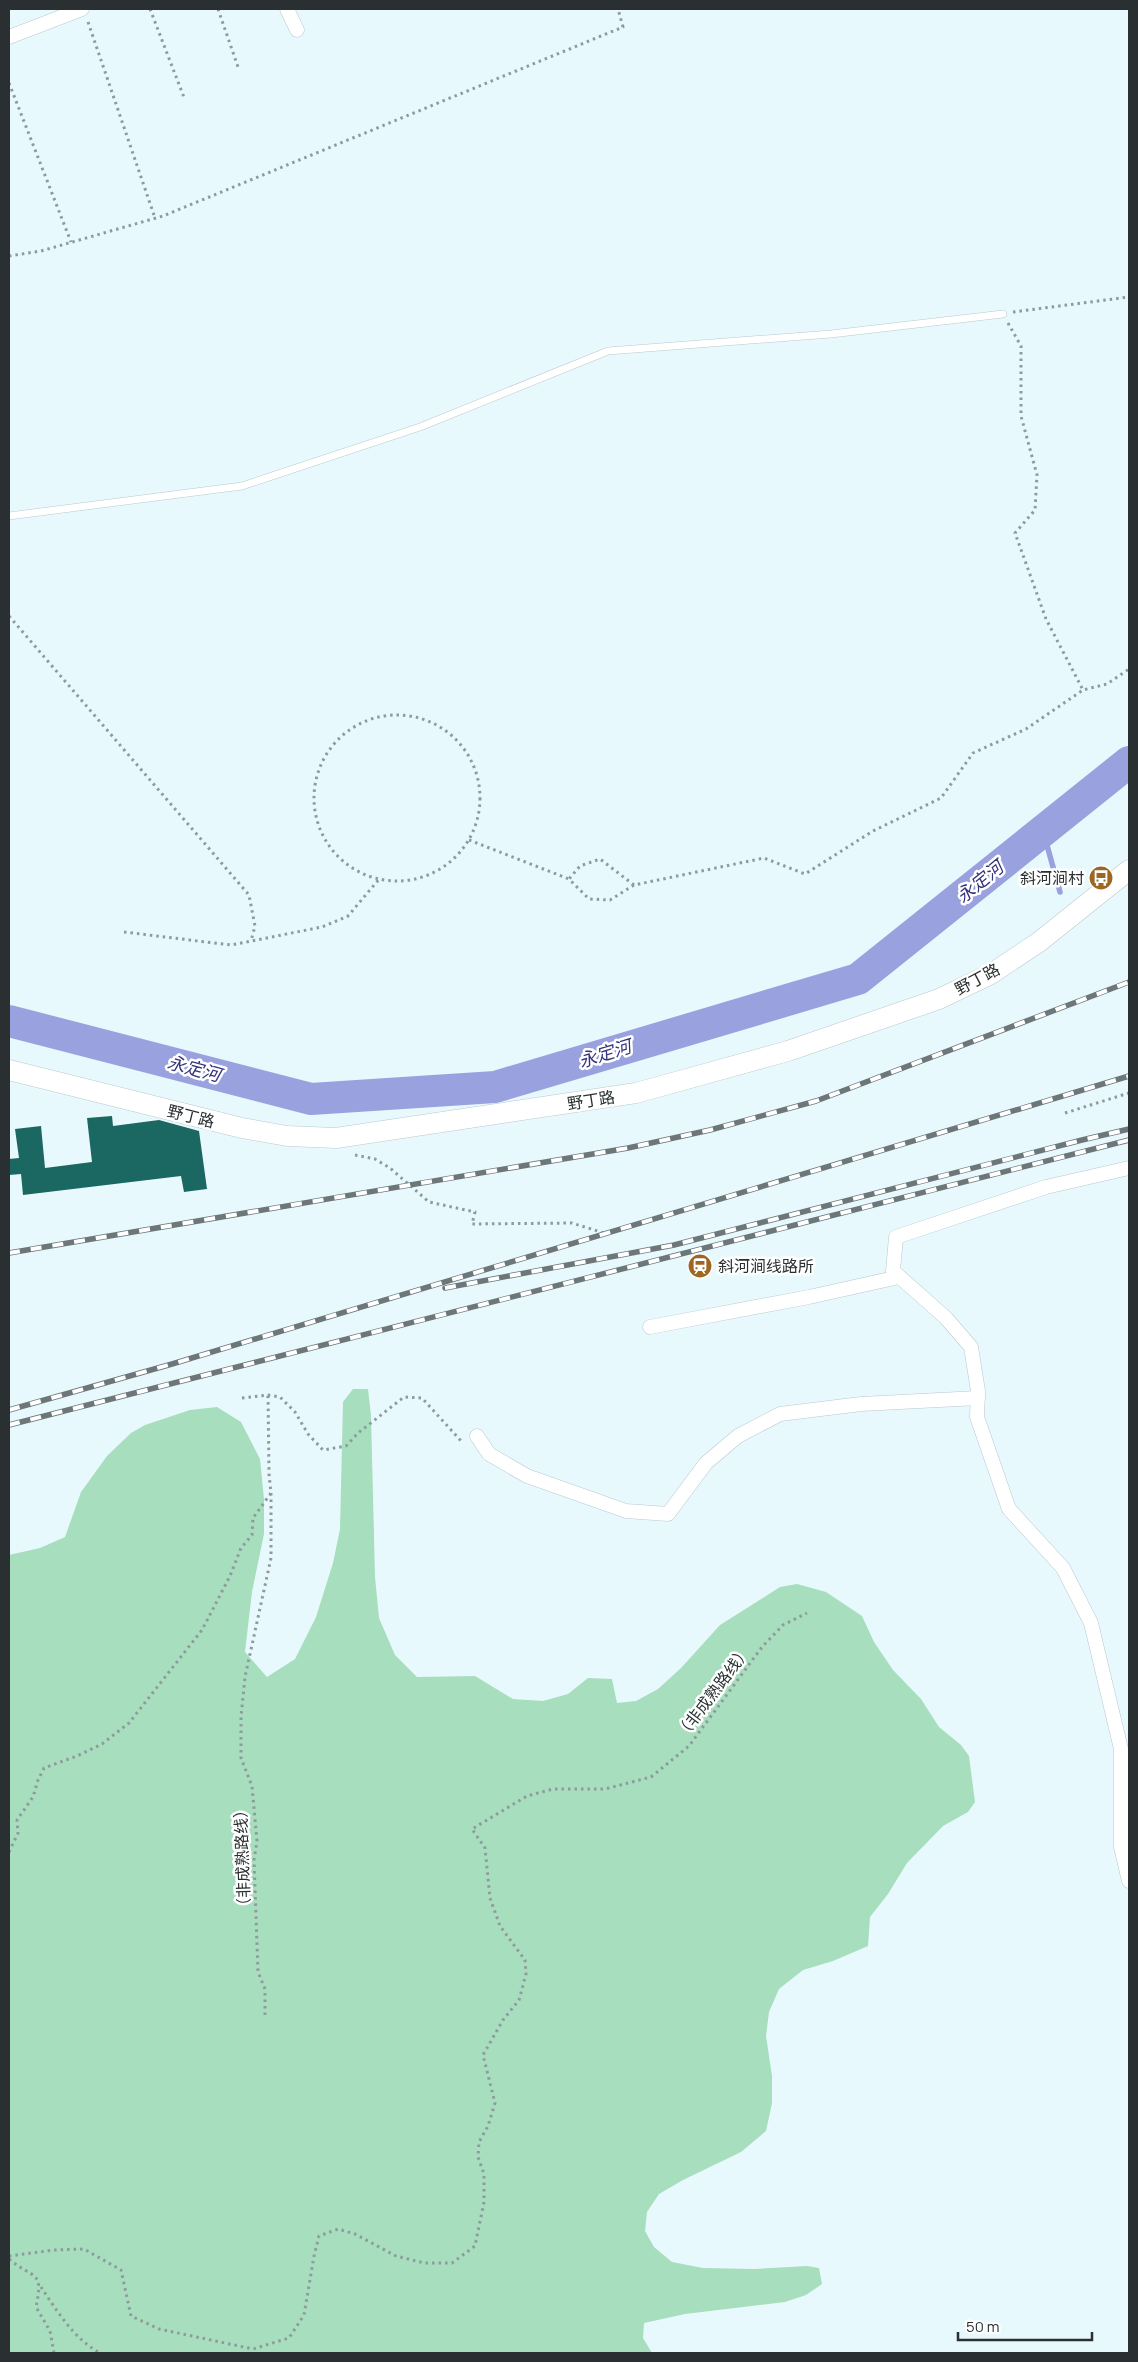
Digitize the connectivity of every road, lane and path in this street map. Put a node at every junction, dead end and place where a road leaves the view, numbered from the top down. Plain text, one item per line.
1 (150, 9) edge
2 (218, 9) edge
3 (288, 9) edge
4 (618, 9) edge
5 (84, 14) edge
6 (297, 30) dead end
7 (9, 37) edge
8 (238, 67) dead end
9 (9, 82) edge
10 (186, 100) dead end
11 (155, 218) junction
12 (72, 242) junction
13 (9, 256) edge
14 (1129, 297) edge
15 (1003, 314) junction
16 (9, 516) edge
17 (9, 616) edge
18 (1129, 669) edge
19 (1083, 690) junction
20 (469, 840) junction
21 (1129, 870) edge
22 (380, 878) junction
23 (569, 878) junction
24 (634, 885) junction
25 (124, 932) dead end
26 (251, 941) junction
27 (9, 1070) edge
28 (1129, 1092) edge
29 (1065, 1113) dead end
30 (349, 1154) dead end
31 (1129, 1168) edge
32 (604, 1233) dead end
33 (899, 1277) junction
34 (650, 1327) dead end
35 (268, 1395) junction
36 (242, 1398) dead end
37 (978, 1398) junction
38 (477, 1436) dead end
39 (489, 1454) junction
40 (271, 1493) junction
41 (807, 1612) dead end
42 (1125, 1818) edge
43 (9, 1852) edge
44 (1129, 1880) edge
45 (266, 2015) dead end
46 (9, 2258) edge
47 (41, 2286) junction
48 (54, 2353) edge
49 (100, 2353) edge

1 - 10 path
2 - 8 path
3 - 6 street
4 - 11 path
5 - 7 street
5 - 11 path
9 - 12 path
11 - 12 path
12 - 13 path
14 - 15 path
15 - 16 lane
15 - 19 path
17 - 26 path
18 - 19 path
19 - 24 path
20 - 22 path
20 - 22 path
20 - 23 path
21 - 27 main road, 野丁路
22 - 26 path
23 - 24 path
23 - 24 path
25 - 26 path
28 - 29 path
30 - 32 path
31 - 33 street
33 - 34 street
33 - 37 street
35 - 36 path
35 - 39 path
35 - 40 path, （非成熟路线）
37 - 39 street
37 - 42 street
38 - 39 street
40 - 43 path
40 - 45 path, （非成熟路线）
41 - 46 path, （非成熟路线）
42 - 44 street
46 - 47 path
47 - 48 path
47 - 49 path

